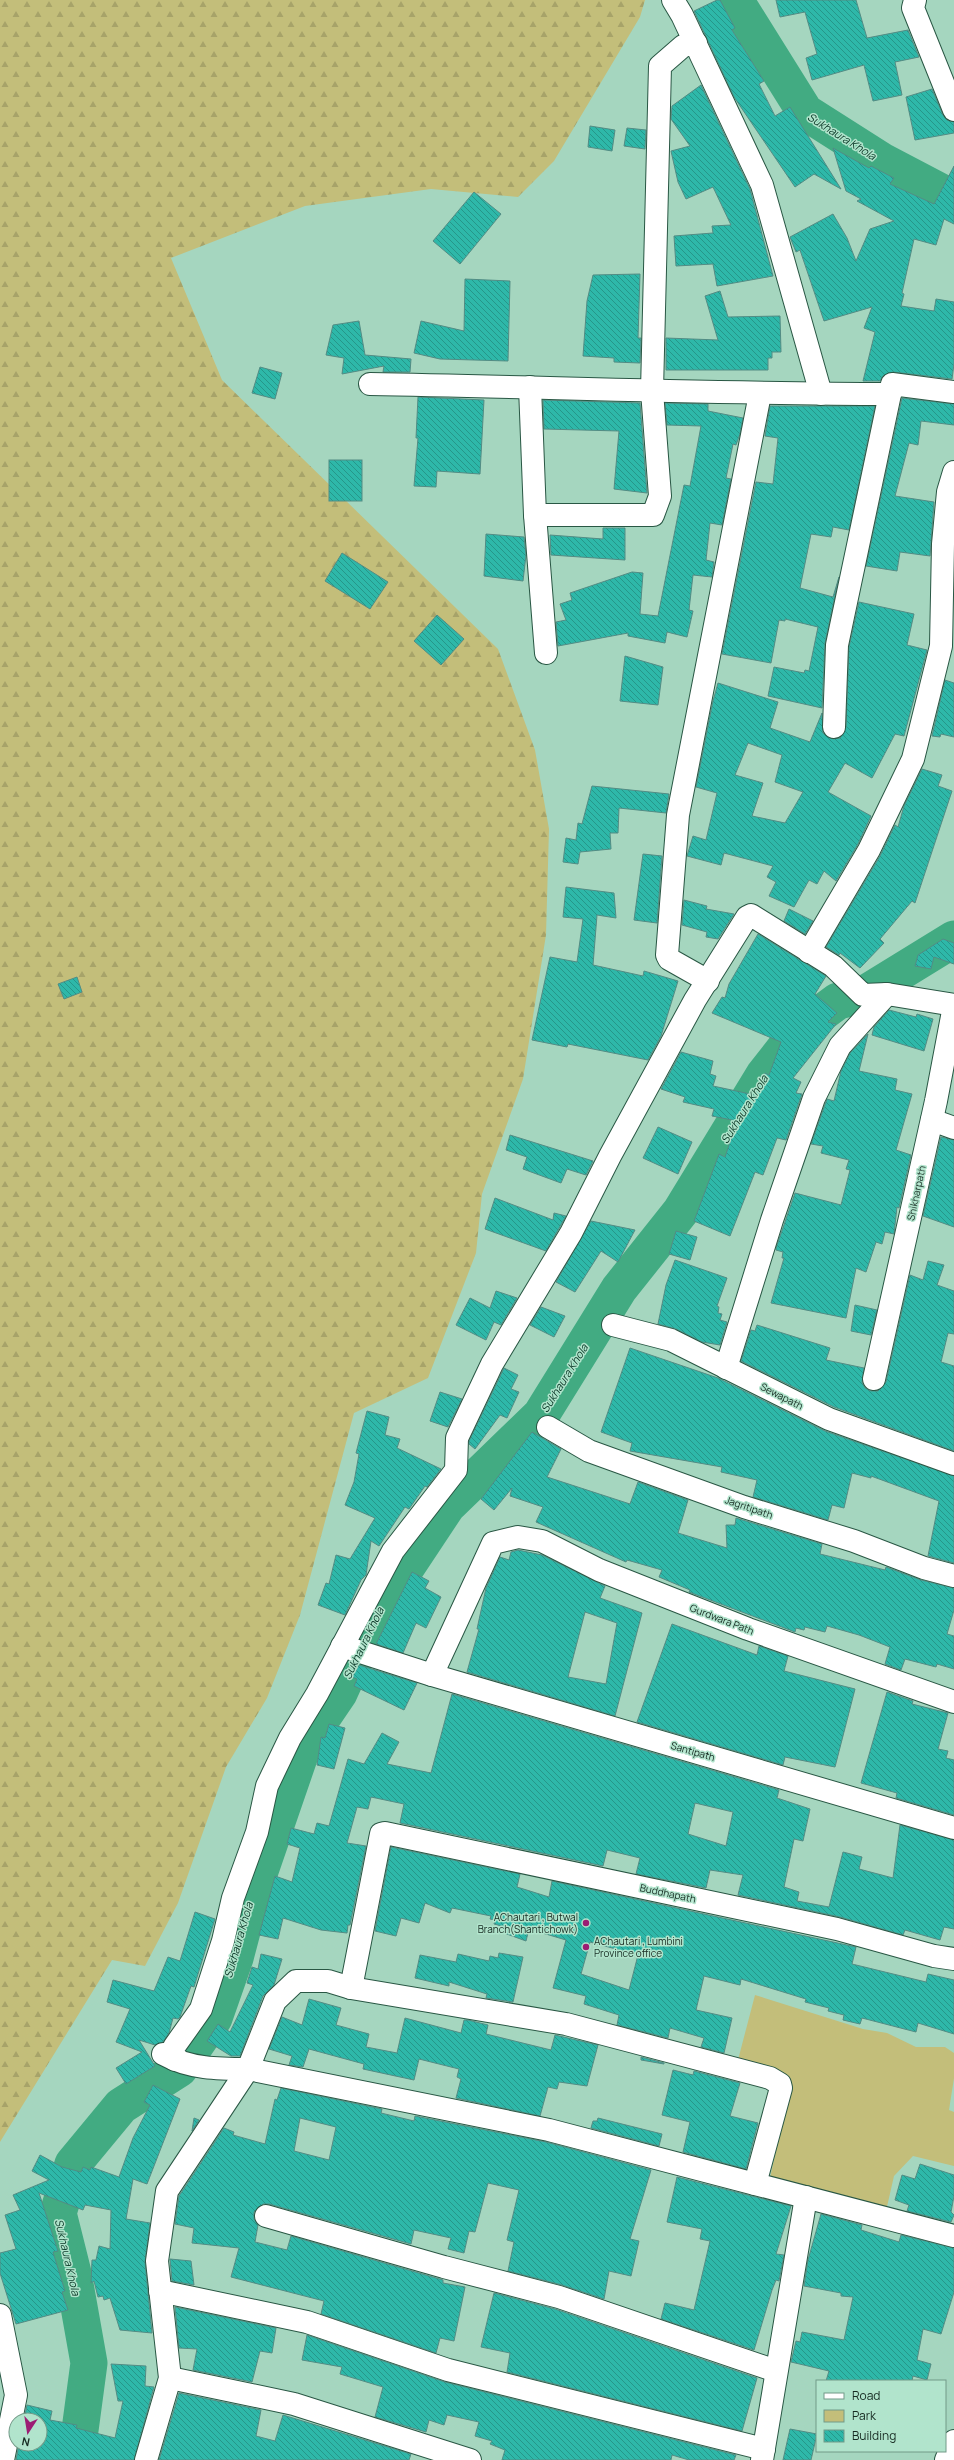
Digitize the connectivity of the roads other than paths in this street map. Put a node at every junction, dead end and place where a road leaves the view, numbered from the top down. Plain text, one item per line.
1 (673, 0) edge
2 (915, 0) edge
3 (696, 43) junction
4 (954, 110) edge
5 (370, 384) dead end
6 (530, 387) junction
7 (652, 390) junction
8 (954, 392) edge
9 (760, 394) junction
10 (821, 394) junction
11 (890, 394) junction
12 (954, 472) edge
13 (535, 515) junction
14 (546, 653) dead end
15 (834, 727) dead end
16 (809, 952) junction
17 (708, 981) junction
18 (887, 994) junction
19 (954, 1006) edge
20 (932, 1120) junction
21 (954, 1128) edge
22 (613, 1325) dead end
23 (726, 1368) junction
24 (874, 1378) dead end
25 (548, 1427) dead end
26 (954, 1464) edge
27 (954, 1576) edge
28 (342, 1646) junction
29 (432, 1675) junction
30 (954, 1702) edge
31 (954, 1828) edge
32 (954, 1959) edge
33 (351, 1988) junction
34 (248, 2069) junction
35 (755, 2184) junction
36 (806, 2197) junction
37 (266, 2216) dead end
38 (954, 2236) edge
39 (160, 2290) junction
40 (0, 2315) edge
41 (776, 2371) junction
42 (170, 2378) junction
43 (954, 2441) edge
44 (763, 2454) edge
45 (3, 2460) edge
46 (146, 2460) edge
47 (470, 2460) edge
48 (946, 2460) edge

1 - 3 main road
2 - 4 main road
3 - 7 main road
3 - 10 main road
5 - 6 main road
6 - 7 main road
6 - 13 main road
7 - 9 main road
7 - 13 main road
8 - 11 main road
9 - 10 main road
9 - 17 main road
10 - 11 main road
11 - 15 main road
12 - 16 main road
13 - 14 main road
16 - 17 main road
16 - 18 main road
17 - 28 main road
18 - 19 main road
18 - 23 main road
19 - 20 main road, Shikharpath
20 - 21 main road
20 - 24 main road, Shikharpath
22 - 23 main road, Sewapath
23 - 26 main road, Sewapath
25 - 27 main road, Jagritipath
28 - 29 main road, Santipath
28 - 34 main road
29 - 30 main road, Gurdwara Path
29 - 31 main road, Santipath
32 - 33 main road, Buddhapath
33 - 34 main road
33 - 35 main road
34 - 35 main road
34 - 39 main road
35 - 36 main road
36 - 38 main road
36 - 41 main road
37 - 41 main road
39 - 42 main road
39 - 44 main road
40 - 45 main road
41 - 44 main road
42 - 46 main road
42 - 47 main road
43 - 48 main road

